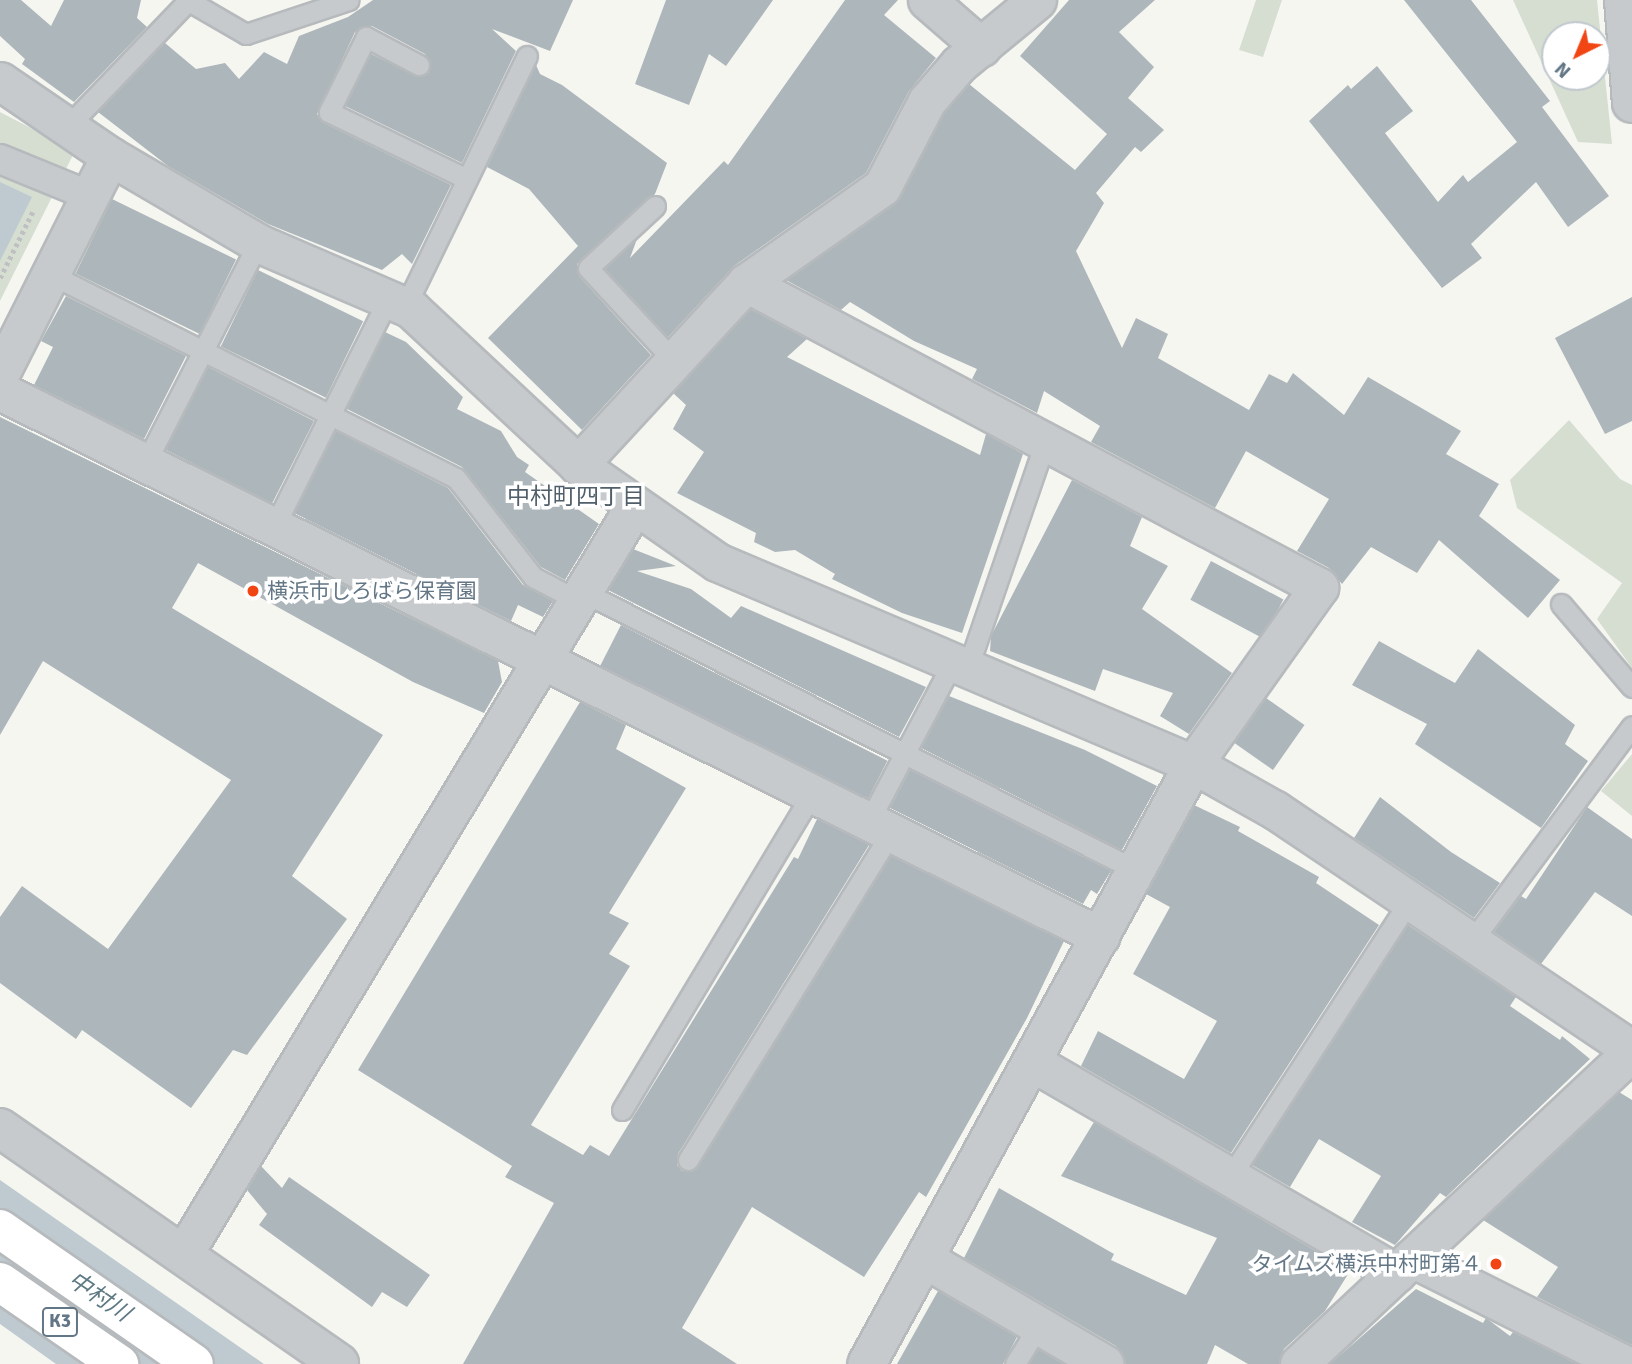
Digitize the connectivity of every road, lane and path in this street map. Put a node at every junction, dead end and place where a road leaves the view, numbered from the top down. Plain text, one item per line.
1 (189, 0) edge
2 (349, 0) edge
3 (927, 0) edge
4 (1037, 0) edge
5 (1624, 0) edge
6 (981, 47) junction
7 (527, 56) dead end
8 (419, 65) dead end
9 (0, 81) edge
10 (1632, 103) edge
11 (67, 127) junction
12 (110, 156) junction
13 (0, 159) edge
14 (467, 179) junction
15 (49, 180) junction
16 (90, 196) junction
17 (655, 206) dead end
18 (258, 243) junction
19 (52, 275) junction
20 (0, 278) edge
21 (746, 283) junction
22 (397, 303) junction
23 (203, 349) junction
24 (674, 361) junction
25 (0, 374) edge
26 (0, 391) edge
27 (331, 414) junction
28 (1045, 442) junction
29 (145, 464) junction
30 (578, 465) junction
31 (634, 508) junction
32 (273, 528) junction
33 (580, 596) junction
34 (1561, 604) dead end
35 (540, 662) junction
36 (960, 667) junction
37 (1632, 687) edge
38 (1632, 726) edge
39 (906, 752) junction
40 (1193, 764) junction
41 (811, 795) junction
42 (879, 828) junction
43 (1136, 870) junction
44 (1409, 901) junction
45 (1100, 936) junction
46 (1471, 942) junction
47 (1632, 1051) edge
48 (1032, 1062) junction
49 (622, 1110) dead end
50 (0, 1128) edge
51 (688, 1160) dead end
52 (1230, 1177) junction
53 (0, 1229) edge
54 (184, 1253) junction
55 (925, 1259) junction
56 (1404, 1266) junction
57 (0, 1282) edge
58 (1038, 1325) junction
59 (119, 1364) edge
60 (194, 1364) edge
61 (339, 1364) edge
62 (866, 1364) edge
63 (1015, 1364) edge
64 (1105, 1364) edge
65 (1299, 1364) edge
66 (1624, 1364) edge

1 - 2 lane
1 - 11 lane
3 - 6 street
4 - 6 street
5 - 10 street
6 - 21 street
7 - 14 lane
8 - 14 lane
9 - 11 street
11 - 12 street
12 - 16 street
12 - 18 street
13 - 15 street
14 - 22 lane
15 - 16 street
15 - 20 path
16 - 19 street
17 - 24 lane
18 - 22 street
18 - 23 lane
19 - 23 lane
19 - 25 street
21 - 24 street
21 - 28 street
22 - 27 lane
22 - 30 street
23 - 27 lane
23 - 29 lane
24 - 30 street
26 - 29 street
27 - 32 lane
27 - 33 lane
28 - 36 lane
28 - 40 street
29 - 32 street
30 - 31 street
31 - 33 street
31 - 36 street
32 - 35 street
33 - 35 street
33 - 39 lane
34 - 37 lane
35 - 41 street
35 - 54 street
36 - 39 lane
36 - 40 street
38 - 46 lane
39 - 42 lane
39 - 43 lane
40 - 43 street
40 - 44 street
41 - 42 street
41 - 49 lane
42 - 45 street
42 - 51 lane
43 - 45 street
44 - 46 street
44 - 52 lane
45 - 48 street
46 - 47 street
47 - 56 street
48 - 52 street
48 - 55 street
50 - 54 street
52 - 56 street
53 - 60 highway, K3
54 - 61 street
55 - 58 street
55 - 62 street
56 - 65 street
56 - 66 street
57 - 59 highway, K3
58 - 63 lane
58 - 64 street

